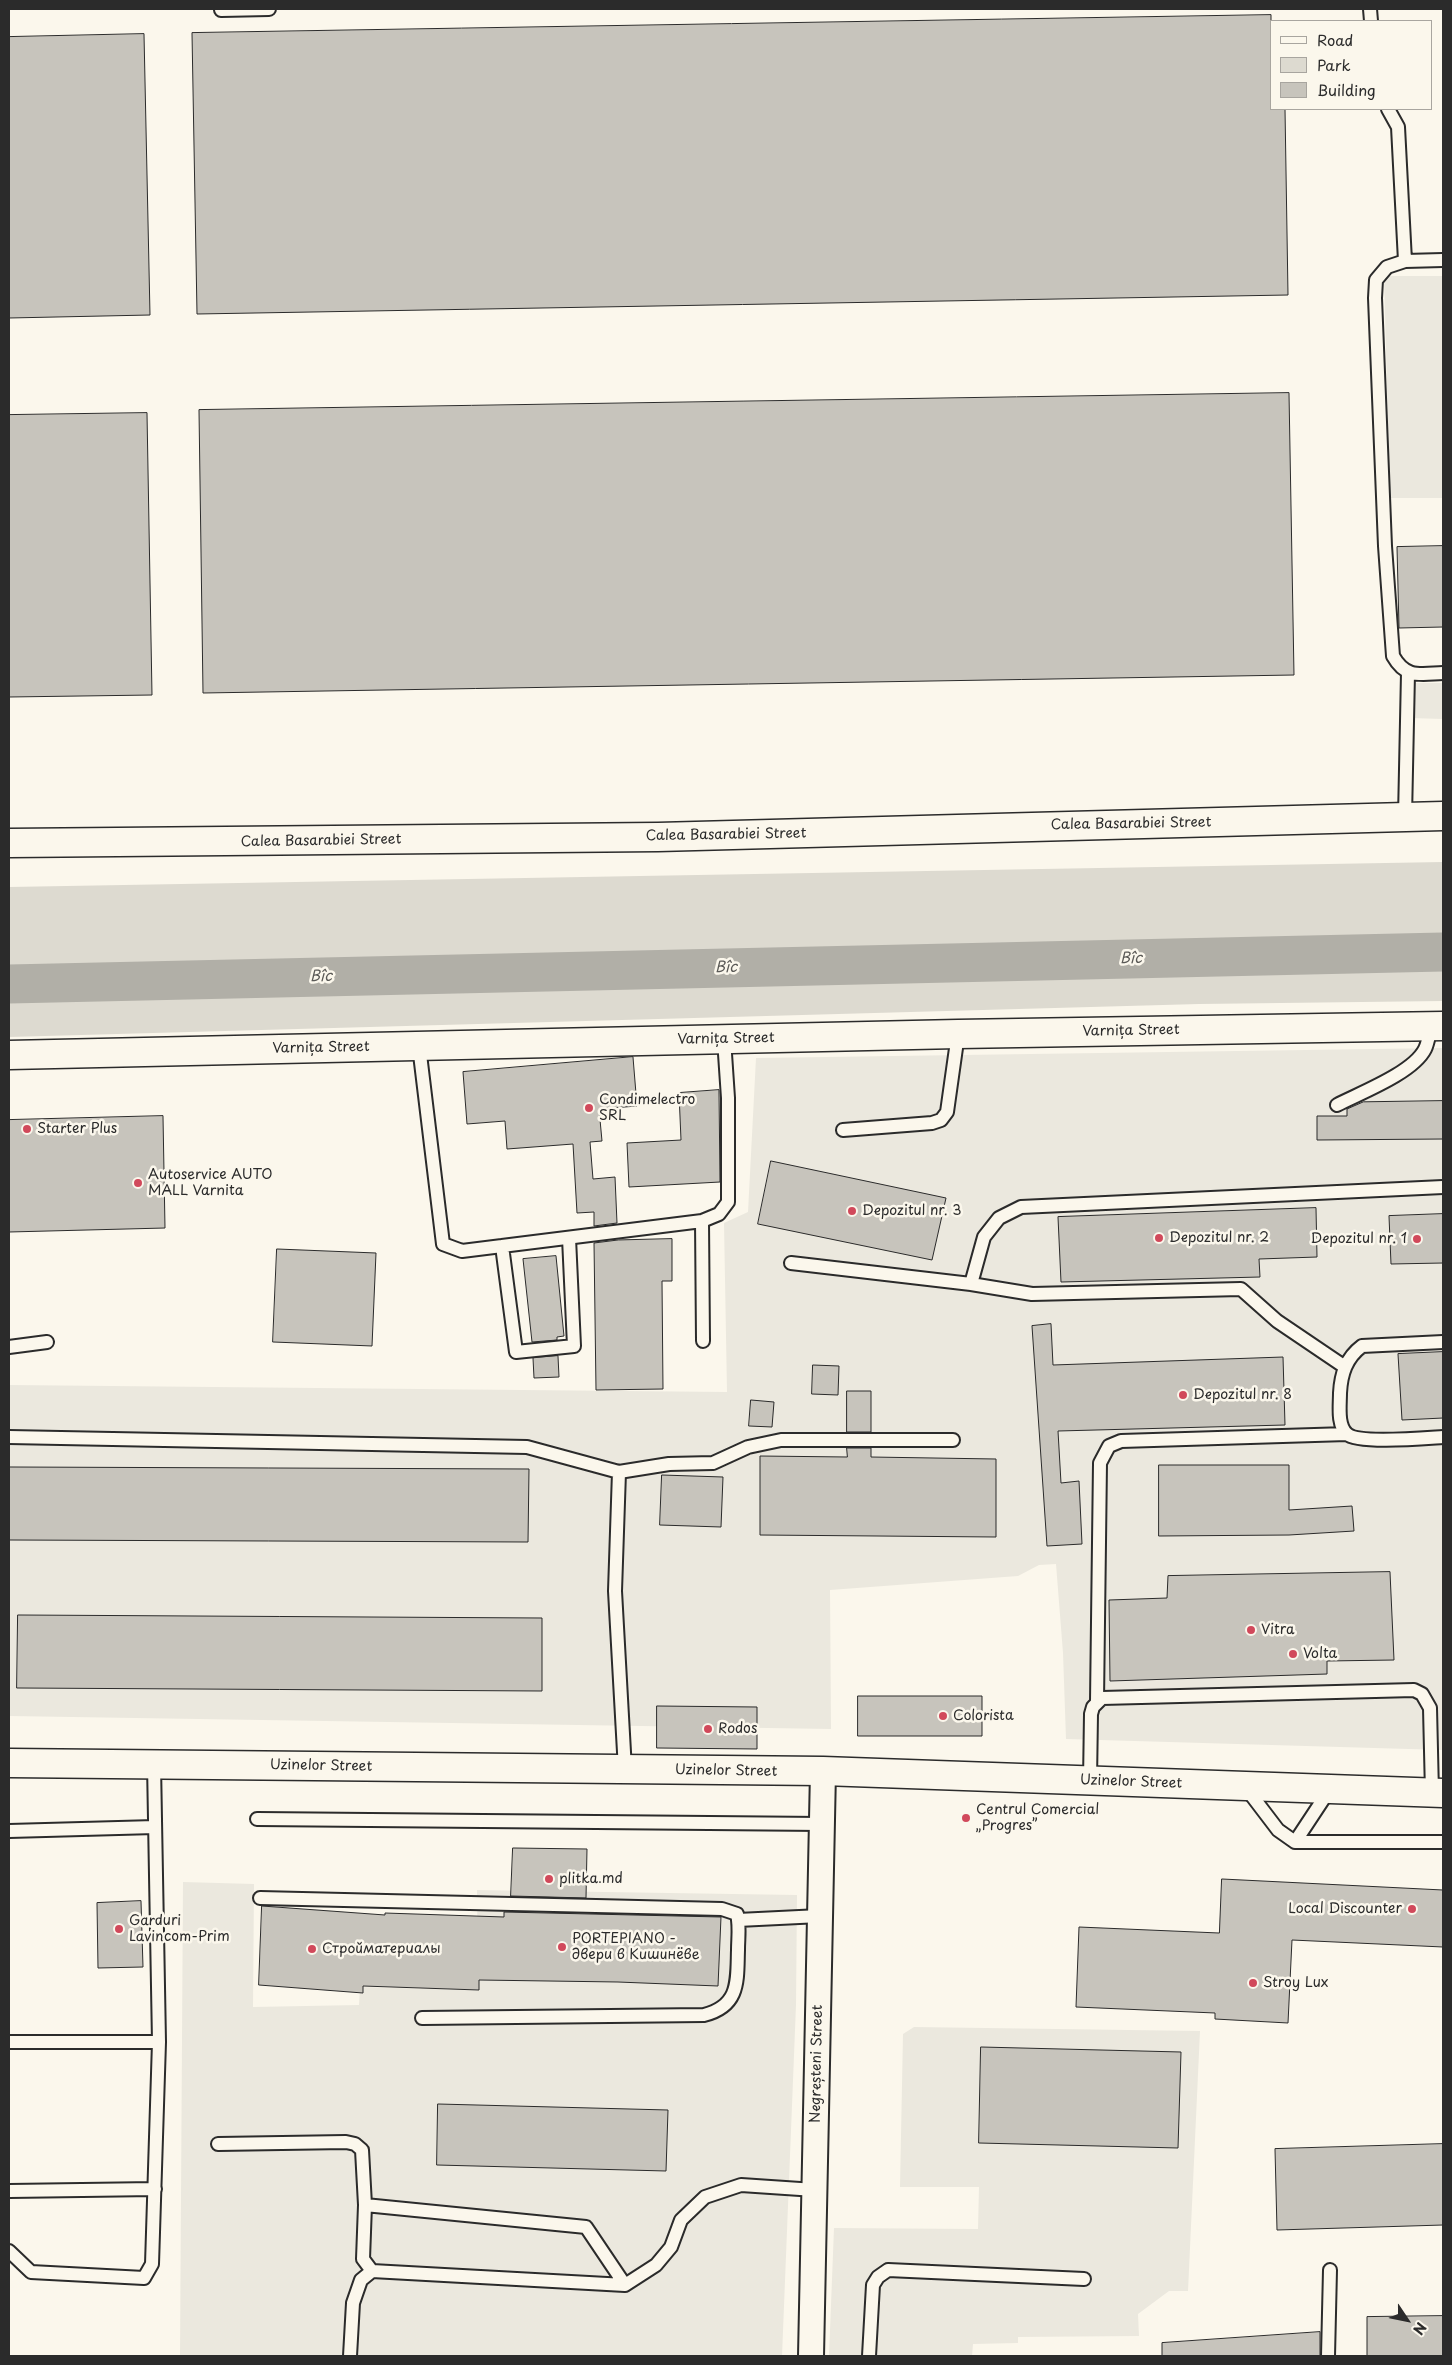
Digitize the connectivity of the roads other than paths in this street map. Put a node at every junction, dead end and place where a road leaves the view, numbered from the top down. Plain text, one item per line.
1 (269, 9) edge
2 (221, 10) dead end
3 (1389, 110) edge
4 (1443, 260) edge
5 (1405, 261) junction
6 (1408, 673) junction
7 (1443, 673) edge
8 (1443, 816) edge
9 (1405, 818) junction
10 (9, 843) edge
11 (1437, 1027) edge
12 (958, 1034) junction
13 (724, 1039) junction
14 (419, 1046) junction
15 (9, 1054) edge
16 (1337, 1105) dead end
17 (843, 1130) dead end
18 (1443, 1187) edge
19 (702, 1220) junction
20 (569, 1238) junction
21 (502, 1246) junction
22 (791, 1263) dead end
23 (971, 1284) junction
24 (703, 1340) dead end
25 (47, 1342) dead end
26 (1443, 1342) edge
27 (9, 1347) edge
28 (1345, 1367) junction
29 (1347, 1434) junction
30 (9, 1437) edge
31 (1443, 1437) edge
32 (953, 1440) dead end
33 (618, 1472) junction
34 (1097, 1701) junction
35 (9, 1763) edge
36 (154, 1764) junction
37 (625, 1770) junction
38 (823, 1772) junction
39 (1090, 1780) junction
40 (1244, 1786) junction
41 (1330, 1789) junction
42 (1438, 1793) edge
43 (257, 1819) dead end
44 (822, 1824) junction
45 (155, 1827) junction
46 (9, 1831) edge
47 (1295, 1842) junction
48 (1443, 1842) edge
49 (260, 1898) dead end
50 (820, 1916) junction
51 (738, 1920) junction
52 (422, 2018) dead end
53 (9, 2042) edge
54 (159, 2042) junction
55 (218, 2144) dead end
56 (154, 2189) junction
57 (814, 2190) junction
58 (9, 2191) edge
59 (365, 2205) junction
60 (9, 2251) edge
61 (1330, 2270) dead end
62 (372, 2271) junction
63 (1084, 2279) dead end
64 (625, 2285) junction
65 (350, 2356) edge
66 (811, 2356) edge
67 (870, 2356) edge
68 (1328, 2356) edge

1 - 2 lane
3 - 5 lane
4 - 5 lane
5 - 6 lane
6 - 7 lane
6 - 9 lane
8 - 9 main road, Calea Basarabiei Street
9 - 10 main road, Calea Basarabiei Street
11 - 12 main road, Varnița Street
11 - 16 lane
12 - 13 main road, Varnița Street
12 - 17 lane
13 - 14 main road, Varnița Street
13 - 19 lane
14 - 15 main road, Varnița Street
14 - 21 lane
18 - 23 lane
19 - 20 lane
19 - 24 lane
20 - 21 lane
20 - 21 lane
22 - 23 lane
23 - 28 lane
25 - 27 lane
26 - 28 lane
28 - 29 lane
29 - 31 lane
29 - 34 lane
30 - 33 lane
32 - 33 lane
33 - 37 lane
34 - 39 lane
34 - 42 lane
35 - 36 main road, Uzinelor Street
36 - 37 main road, Uzinelor Street
36 - 45 lane
37 - 38 main road, Uzinelor Street
38 - 39 main road, Uzinelor Street
38 - 44 street, Negreșteni Street
39 - 40 main road, Uzinelor Street
40 - 41 main road, Uzinelor Street
40 - 47 lane
41 - 42 main road, Uzinelor Street
41 - 47 lane
43 - 44 lane
44 - 50 street, Negreșteni Street
45 - 46 lane
45 - 54 lane
47 - 48 lane
49 - 51 lane
50 - 51 lane
50 - 57 street, Negreșteni Street
51 - 52 lane
53 - 54 lane
54 - 56 lane
55 - 59 lane
56 - 58 lane
56 - 60 lane
57 - 64 lane
57 - 66 street, Negreșteni Street
59 - 62 lane
59 - 64 lane
61 - 68 lane
62 - 64 lane
62 - 65 lane
63 - 67 lane

